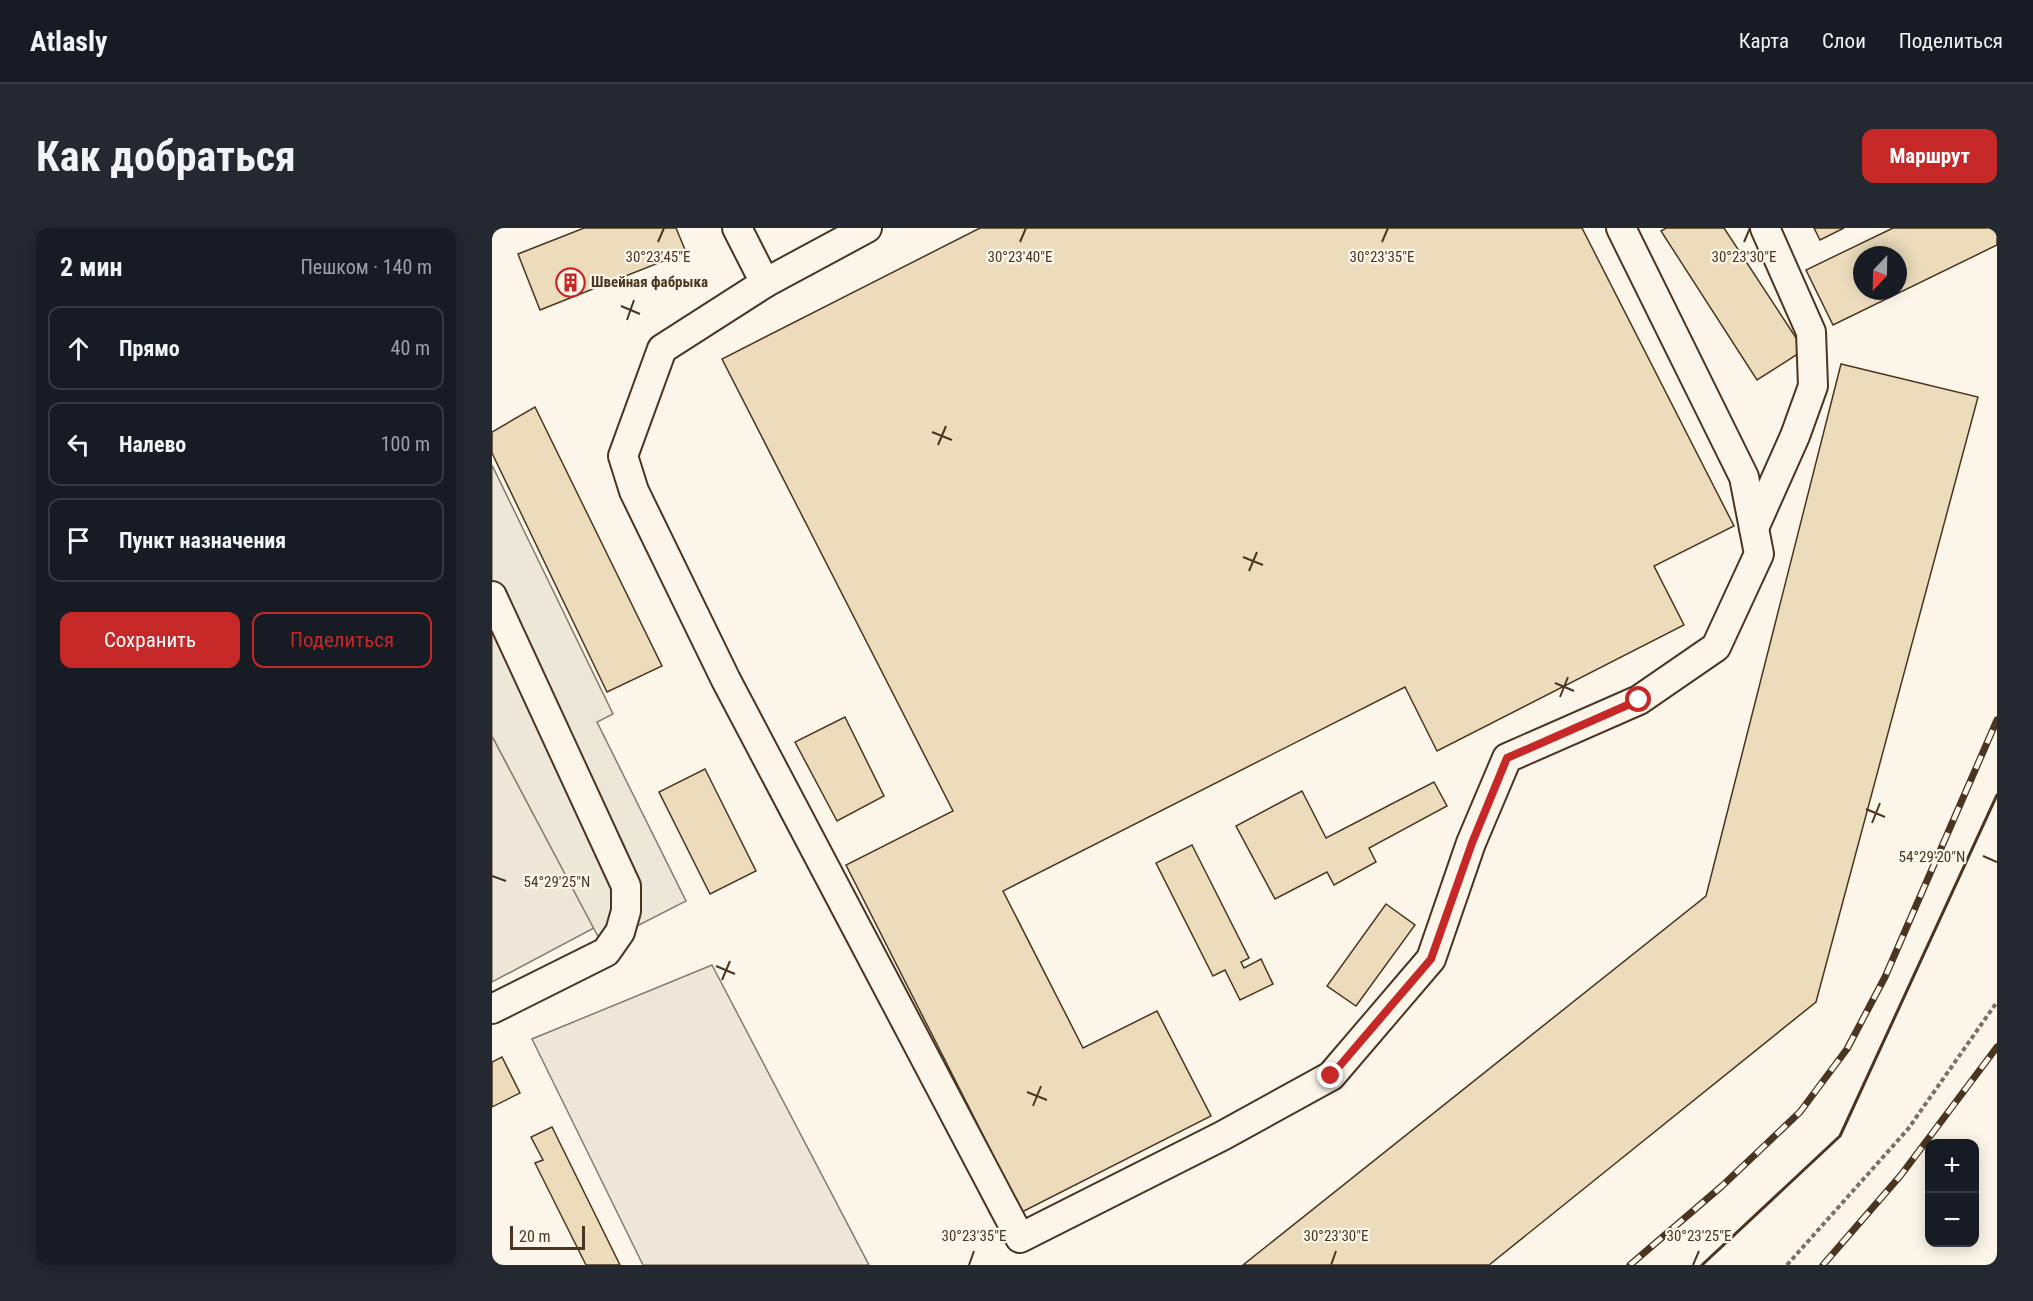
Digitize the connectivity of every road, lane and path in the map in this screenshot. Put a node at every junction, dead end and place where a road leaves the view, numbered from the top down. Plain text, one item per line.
1 (737, 228) edge
2 (867, 228) edge
3 (1621, 228) edge
4 (1765, 228) edge
5 (765, 283) junction
6 (1754, 528) junction
7 (492, 596) edge
8 (1997, 1002) edge
9 (492, 1009) edge
10 (1787, 1265) edge

1 - 5 street
2 - 5 street
3 - 6 street
4 - 6 street
5 - 6 street
7 - 9 street
8 - 10 path

